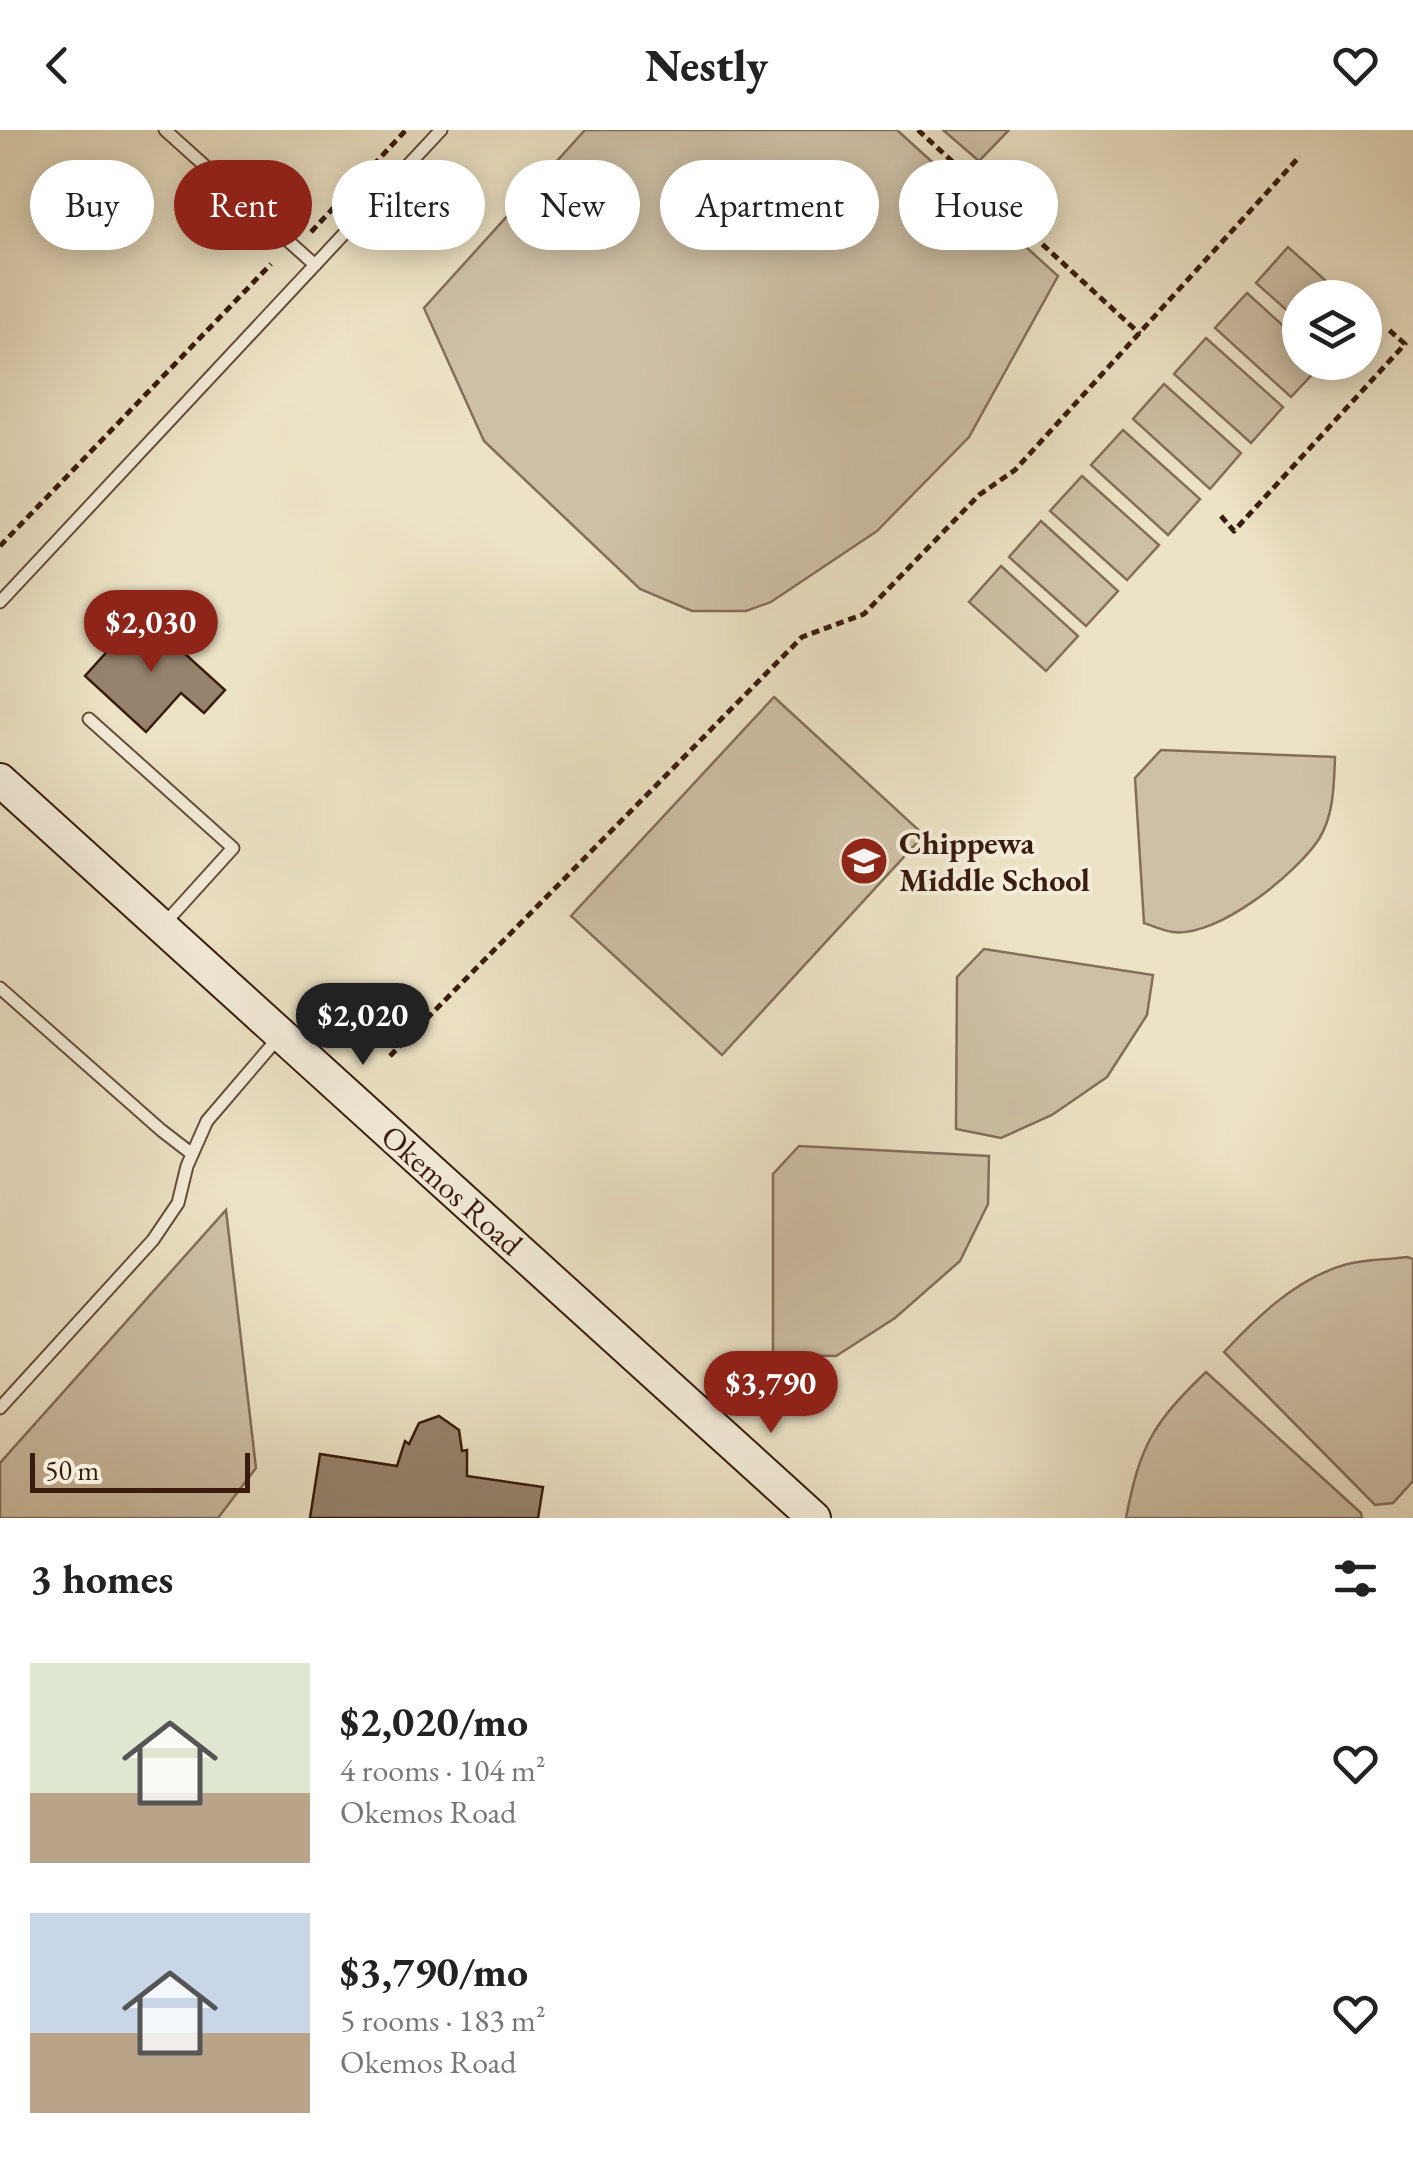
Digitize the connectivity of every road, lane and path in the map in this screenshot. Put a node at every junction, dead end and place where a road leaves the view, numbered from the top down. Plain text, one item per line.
1 (165, 130) edge
2 (406, 130) edge
3 (441, 130) edge
4 (918, 130) edge
5 (1300, 156) dead end
6 (312, 231) edge
7 (271, 264) dead end
8 (315, 265) junction
9 (1388, 329) dead end
10 (1140, 334) junction
11 (1221, 516) dead end
12 (0, 546) edge
13 (0, 602) edge
14 (89, 719) dead end
15 (0, 780) edge
16 (162, 926) junction
17 (0, 988) edge
18 (280, 1035) junction
19 (390, 1056) dead end
20 (192, 1154) junction
21 (0, 1408) edge
22 (814, 1518) edge

1 - 8 lane
2 - 6 path
3 - 8 lane
4 - 10 path
5 - 10 path
7 - 12 path
8 - 13 lane
9 - 11 path
10 - 19 path
14 - 16 lane
15 - 16 main road, Okemos Road
16 - 18 main road, Okemos Road
17 - 20 lane
18 - 20 lane
18 - 22 main road, Okemos Road
20 - 21 lane

